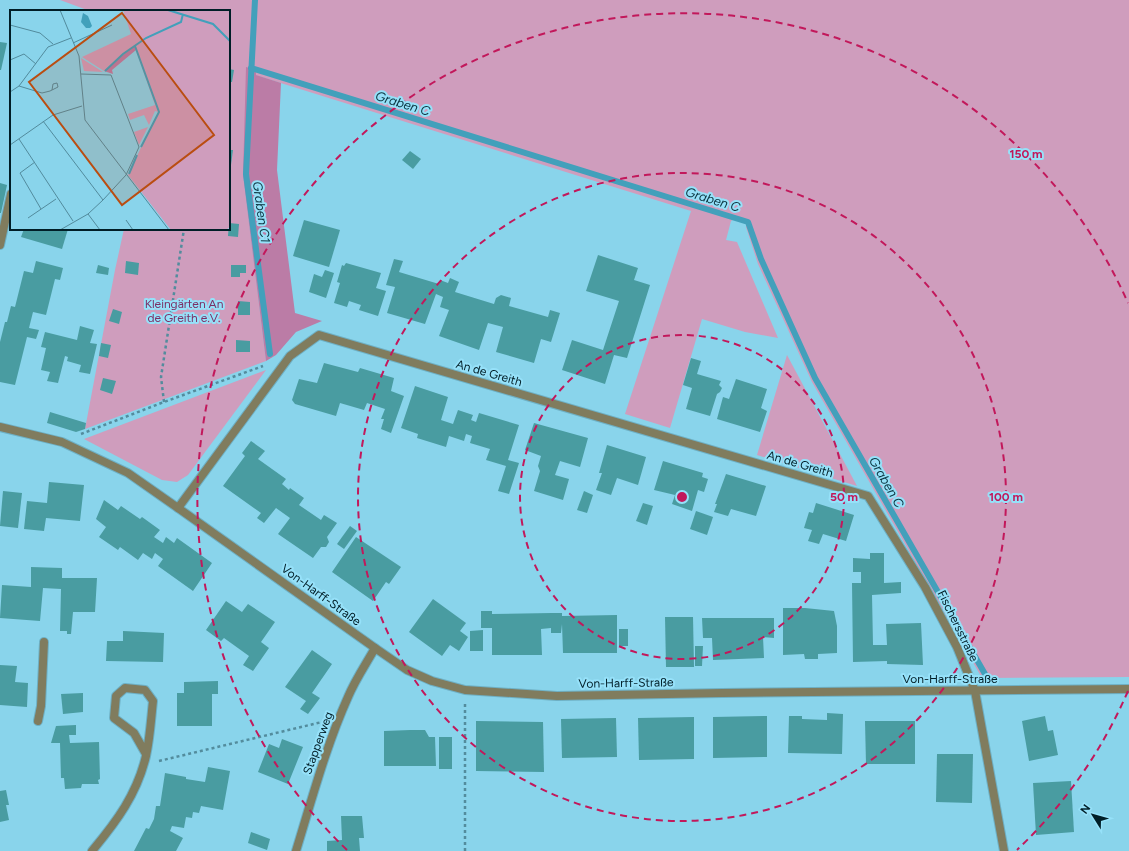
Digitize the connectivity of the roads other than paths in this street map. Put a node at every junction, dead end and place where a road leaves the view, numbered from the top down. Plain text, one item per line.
1 (10, 199) edge
2 (0, 245) edge
3 (0, 427) edge
4 (868, 496) joint
5 (178, 508) junction
6 (44, 642) dead end
7 (375, 648) junction
8 (1129, 690) edge
9 (975, 691) junction
10 (38, 722) dead end
11 (146, 754) junction
12 (92, 851) edge
13 (296, 851) edge
14 (1004, 851) edge

1 - 2 street
3 - 5 street, Von-Harff-Straße
4 - 5 street, An de Greith
4 - 9 street, Fischersstraße
5 - 7 street, Von-Harff-Straße
6 - 10 street
7 - 9 street, Von-Harff-Straße
7 - 13 street, Stapperweg
8 - 9 street, Von-Harff-Straße
9 - 14 street, Fischersstraße
11 - 11 street
11 - 12 street

